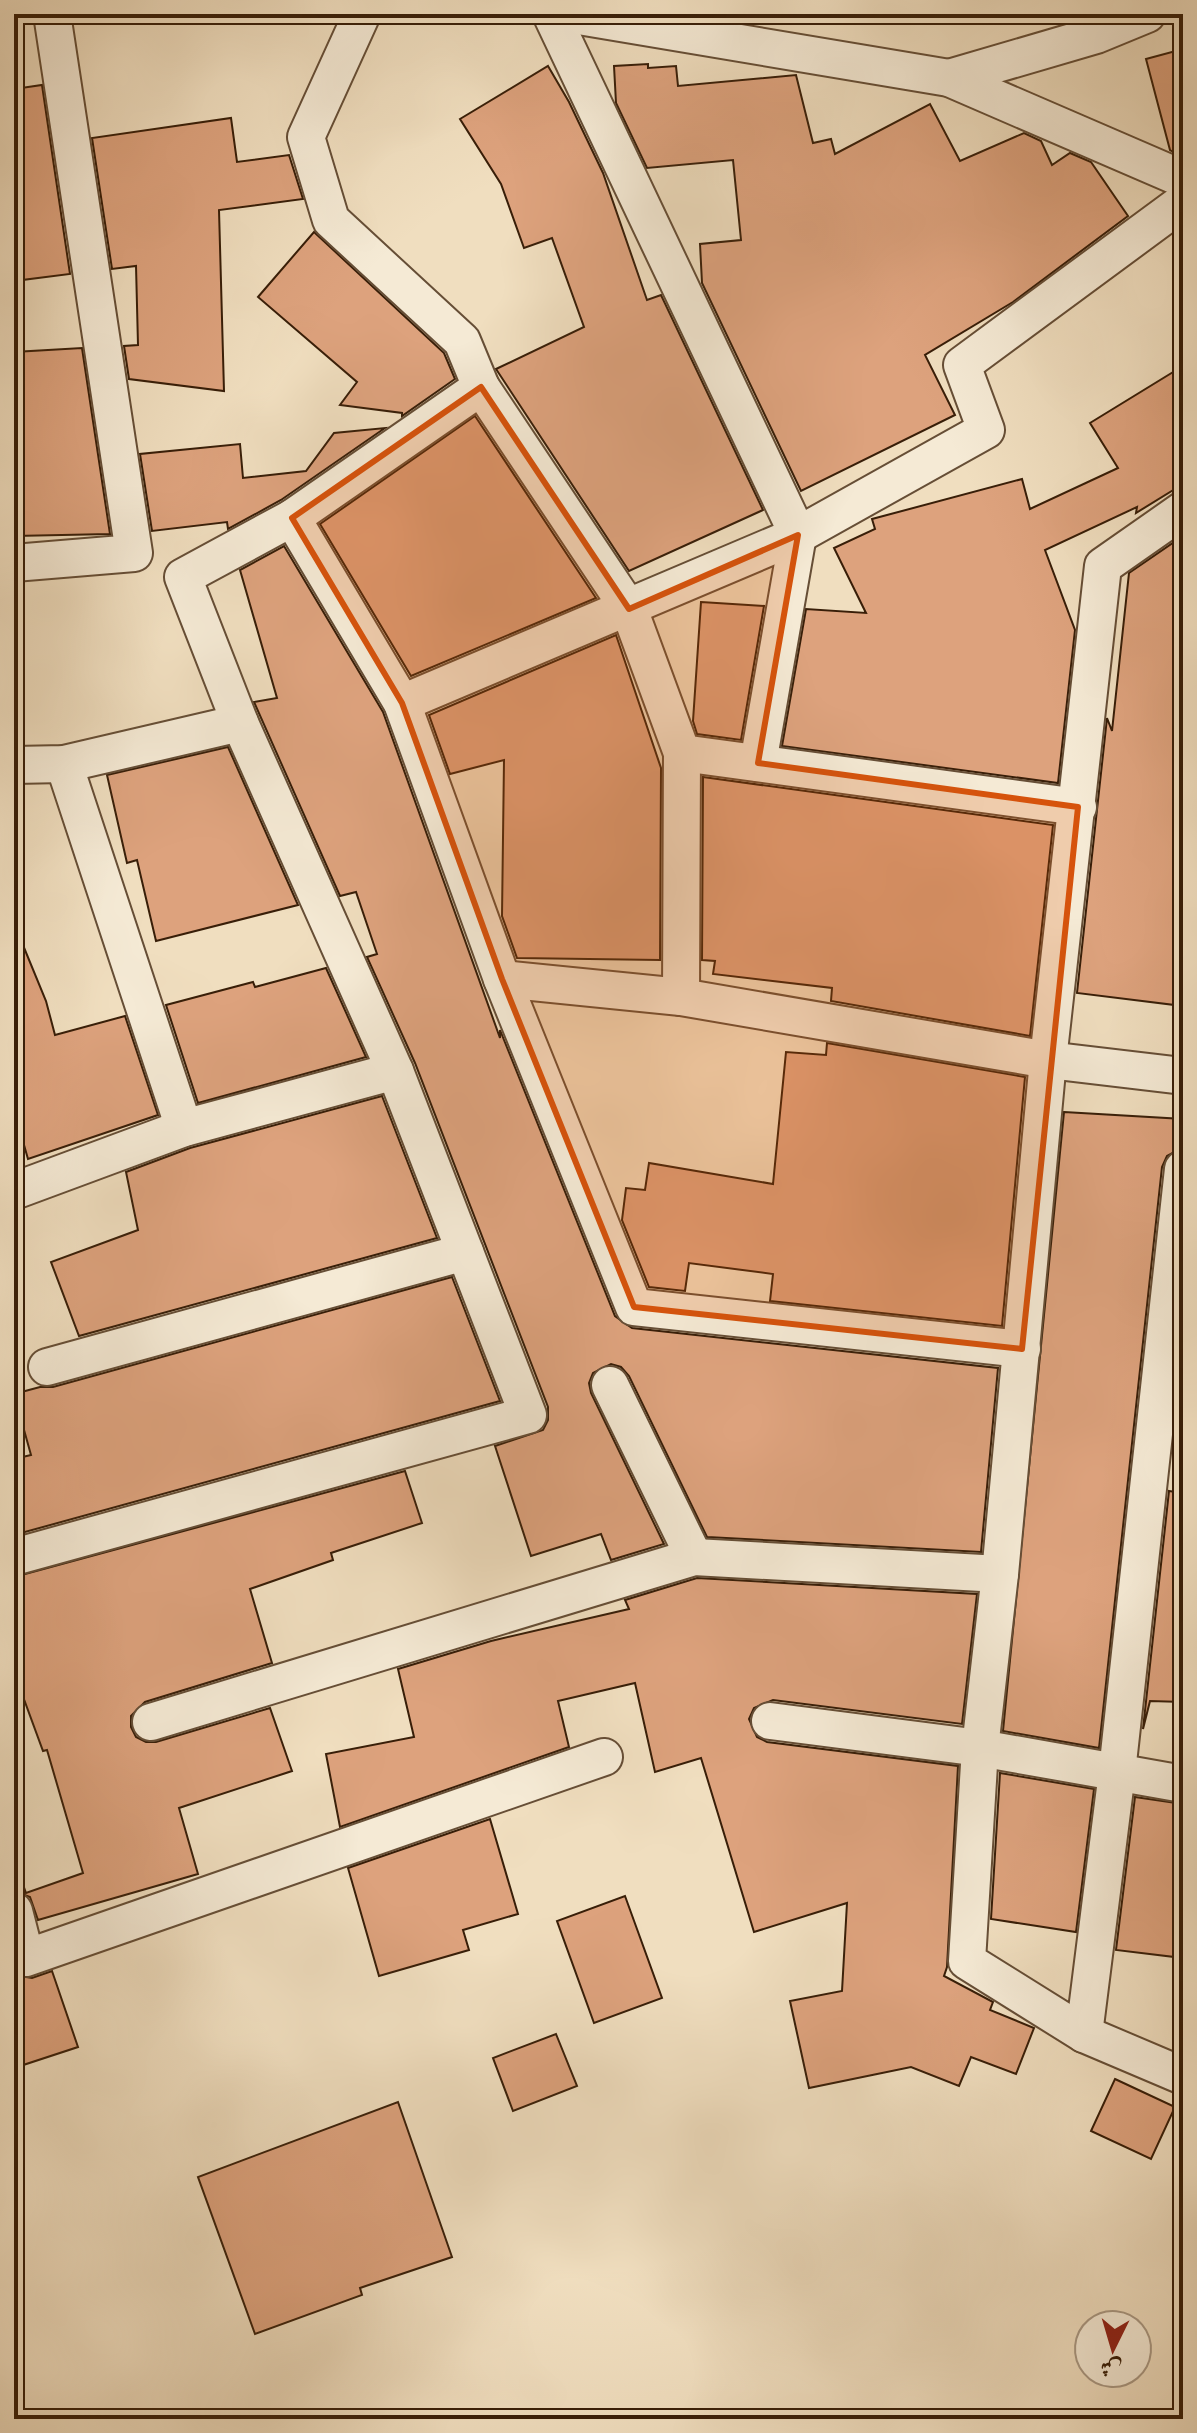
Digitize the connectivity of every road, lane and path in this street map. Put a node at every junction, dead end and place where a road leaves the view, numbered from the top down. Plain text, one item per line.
1 (52, 14) edge
2 (362, 14) edge
3 (551, 14) edge
4 (567, 14) edge
5 (1147, 14) edge
6 (1092, 24) edge
7 (949, 78) junction
8 (1183, 179) edge
9 (1183, 202) edge
10 (481, 387) junction
11 (1183, 510) edge
12 (292, 518) junction
13 (798, 535) junction
14 (134, 553) junction
15 (14, 563) edge
16 (183, 577) junction
17 (629, 609) junction
18 (402, 703) junction
19 (240, 723) junction
20 (682, 753) junction
21 (758, 763) junction
22 (64, 764) junction
23 (14, 765) edge
24 (1078, 807) junction
25 (502, 979) junction
26 (681, 997) junction
27 (1048, 1060) junction
28 (395, 1071) junction
29 (1183, 1076) edge
30 (184, 1128) junction
31 (1183, 1169) edge
32 (14, 1191) edge
33 (465, 1252) junction
34 (1022, 1349) junction
35 (47, 1367) dead end
36 (610, 1385) dead end
37 (14, 1557) edge
38 (694, 1557) junction
39 (1000, 1574) junction
40 (770, 1721) dead end
41 (151, 1722) dead end
42 (980, 1748) junction
43 (604, 1757) dead end
44 (1117, 1772) junction
45 (1183, 1784) edge
46 (14, 1911) edge
47 (1084, 2034) junction
48 (1183, 2076) edge

1 - 14 street
2 - 10 street
3 - 13 street
4 - 7 street
5 - 6 street
6 - 7 street
7 - 8 street
9 - 13 street
10 - 12 street
10 - 17 street
11 - 24 street
12 - 16 street
12 - 18 street
13 - 17 street
13 - 21 street
14 - 15 street
14 - 16 street
16 - 19 street
17 - 18 street
17 - 20 street
18 - 25 street
19 - 22 street
19 - 28 street
20 - 21 street
20 - 26 street
21 - 24 street
22 - 23 street
22 - 30 street
24 - 27 street
25 - 26 street
25 - 34 street
26 - 27 street
27 - 29 street
27 - 34 street
28 - 30 street
28 - 33 street
30 - 32 street
31 - 44 street
33 - 35 street
33 - 37 street
34 - 39 street
36 - 38 street
38 - 39 street
38 - 41 street
39 - 42 street
40 - 42 street
42 - 44 street
42 - 47 street
43 - 46 street
44 - 45 street
44 - 47 street
47 - 48 street

